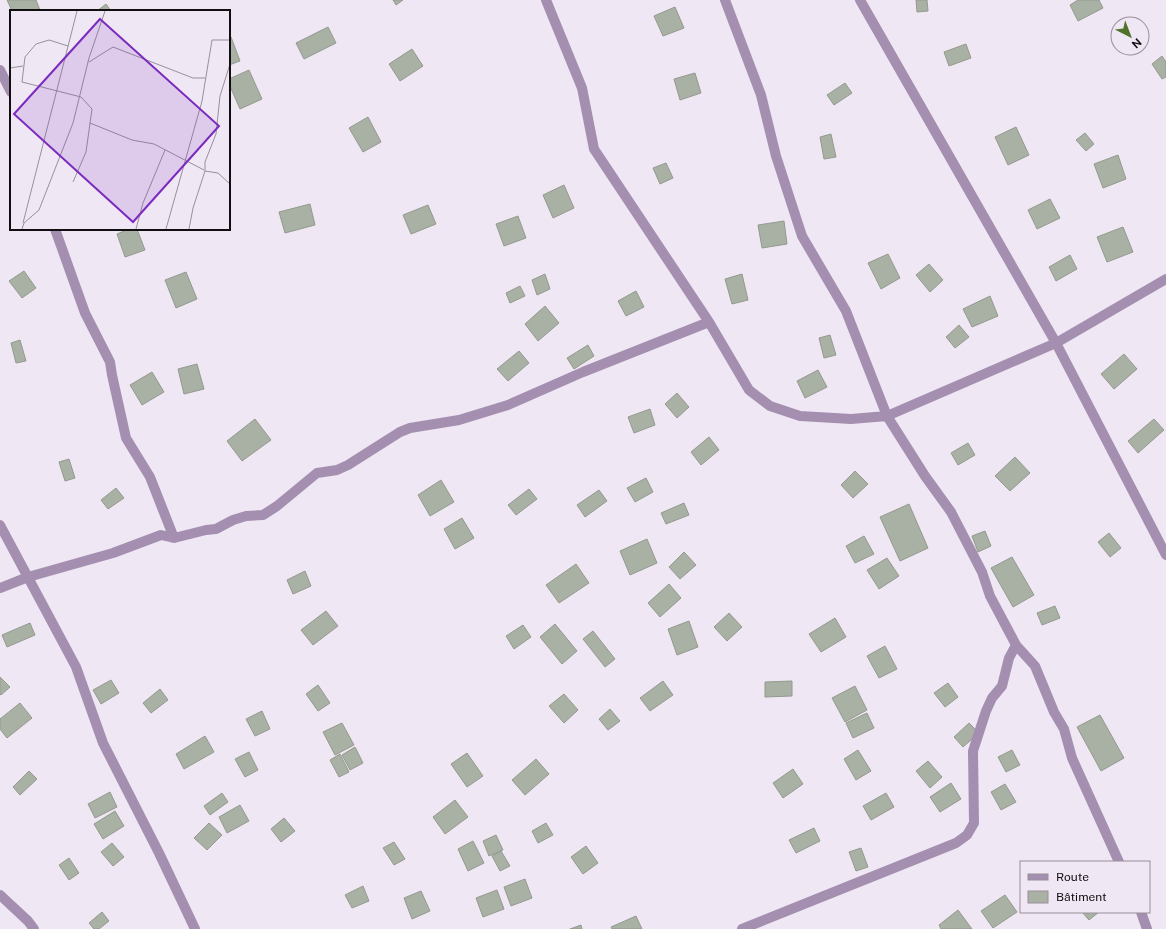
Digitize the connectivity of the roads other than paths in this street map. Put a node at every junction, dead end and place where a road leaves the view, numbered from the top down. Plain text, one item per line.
1 (546, 0) edge
2 (725, 0) edge
3 (860, 0) edge
4 (0, 70) edge
5 (10, 90) edge
6 (55, 230) edge
7 (1166, 279) edge
8 (709, 322) junction
9 (1056, 343) junction
10 (887, 416) junction
11 (0, 525) edge
12 (174, 538) junction
13 (1166, 555) edge
14 (28, 578) junction
15 (0, 588) edge
16 (1016, 645) junction
17 (1119, 861) edge
18 (0, 895) edge
19 (1141, 913) edge
20 (34, 929) edge
21 (195, 929) edge
22 (742, 929) edge
23 (1147, 929) edge

1 - 8 street
2 - 10 street
3 - 9 street
4 - 5 street
6 - 12 street
7 - 9 street
8 - 10 street
8 - 12 street
9 - 10 street
9 - 13 street
10 - 16 street
11 - 14 street
12 - 14 street
14 - 15 street
14 - 21 street
16 - 17 street
16 - 22 street
18 - 20 street
19 - 23 street

